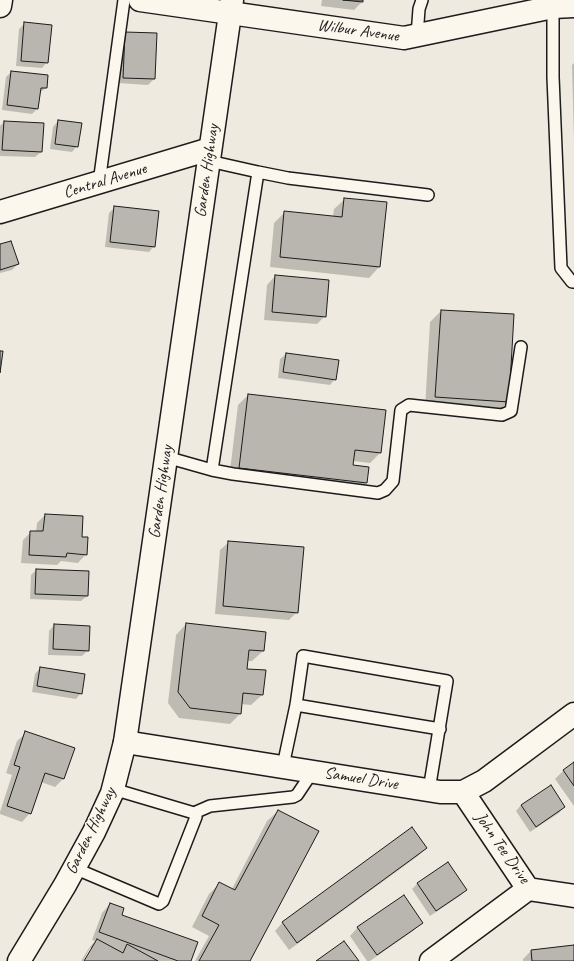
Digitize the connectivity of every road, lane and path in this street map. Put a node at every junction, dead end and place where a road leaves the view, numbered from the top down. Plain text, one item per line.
1 (1, 0) edge
2 (124, 0) edge
3 (140, 0) edge
4 (422, 0) edge
5 (0, 6) edge
6 (231, 6) edge
7 (574, 6) edge
8 (552, 7) junction
9 (417, 36) junction
10 (209, 155) junction
11 (258, 172) junction
12 (99, 183) junction
13 (428, 195) dead end
14 (0, 212) edge
15 (574, 282) edge
16 (521, 347) dead end
17 (166, 457) junction
18 (212, 470) junction
19 (296, 705) junction
20 (574, 714) edge
21 (440, 729) junction
22 (125, 742) junction
23 (283, 766) junction
24 (313, 771) junction
25 (113, 788) junction
26 (430, 790) junction
27 (463, 792) junction
28 (194, 813) junction
29 (74, 868) junction
30 (528, 888) junction
31 (574, 896) edge
32 (22, 960) edge
33 (431, 961) edge

1 - 5 street
2 - 12 lane
3 - 6 street, Wilbur Avenue
4 - 9 lane
6 - 9 street, Wilbur Avenue
6 - 10 street, Garden Highway
7 - 8 street, Wilbur Avenue
8 - 9 street, Wilbur Avenue
8 - 15 lane
10 - 11 lane
10 - 12 street, Central Avenue
10 - 17 street, Garden Highway
11 - 13 lane
11 - 18 lane
12 - 14 street, Central Avenue
16 - 18 lane
17 - 18 lane
17 - 22 street, Garden Highway
19 - 21 lane
19 - 21 lane
19 - 23 lane
20 - 27 street, Samuel Drive
21 - 26 lane
22 - 23 street, Samuel Drive
22 - 25 street, Garden Highway
23 - 24 street, Samuel Drive
24 - 26 street, Samuel Drive
24 - 28 lane
25 - 28 lane
25 - 29 street, Garden Highway
26 - 27 street, Samuel Drive
27 - 30 street, John Tee Drive
28 - 29 lane
29 - 32 street, Garden Highway
30 - 31 street, John Tee Drive
30 - 33 street

